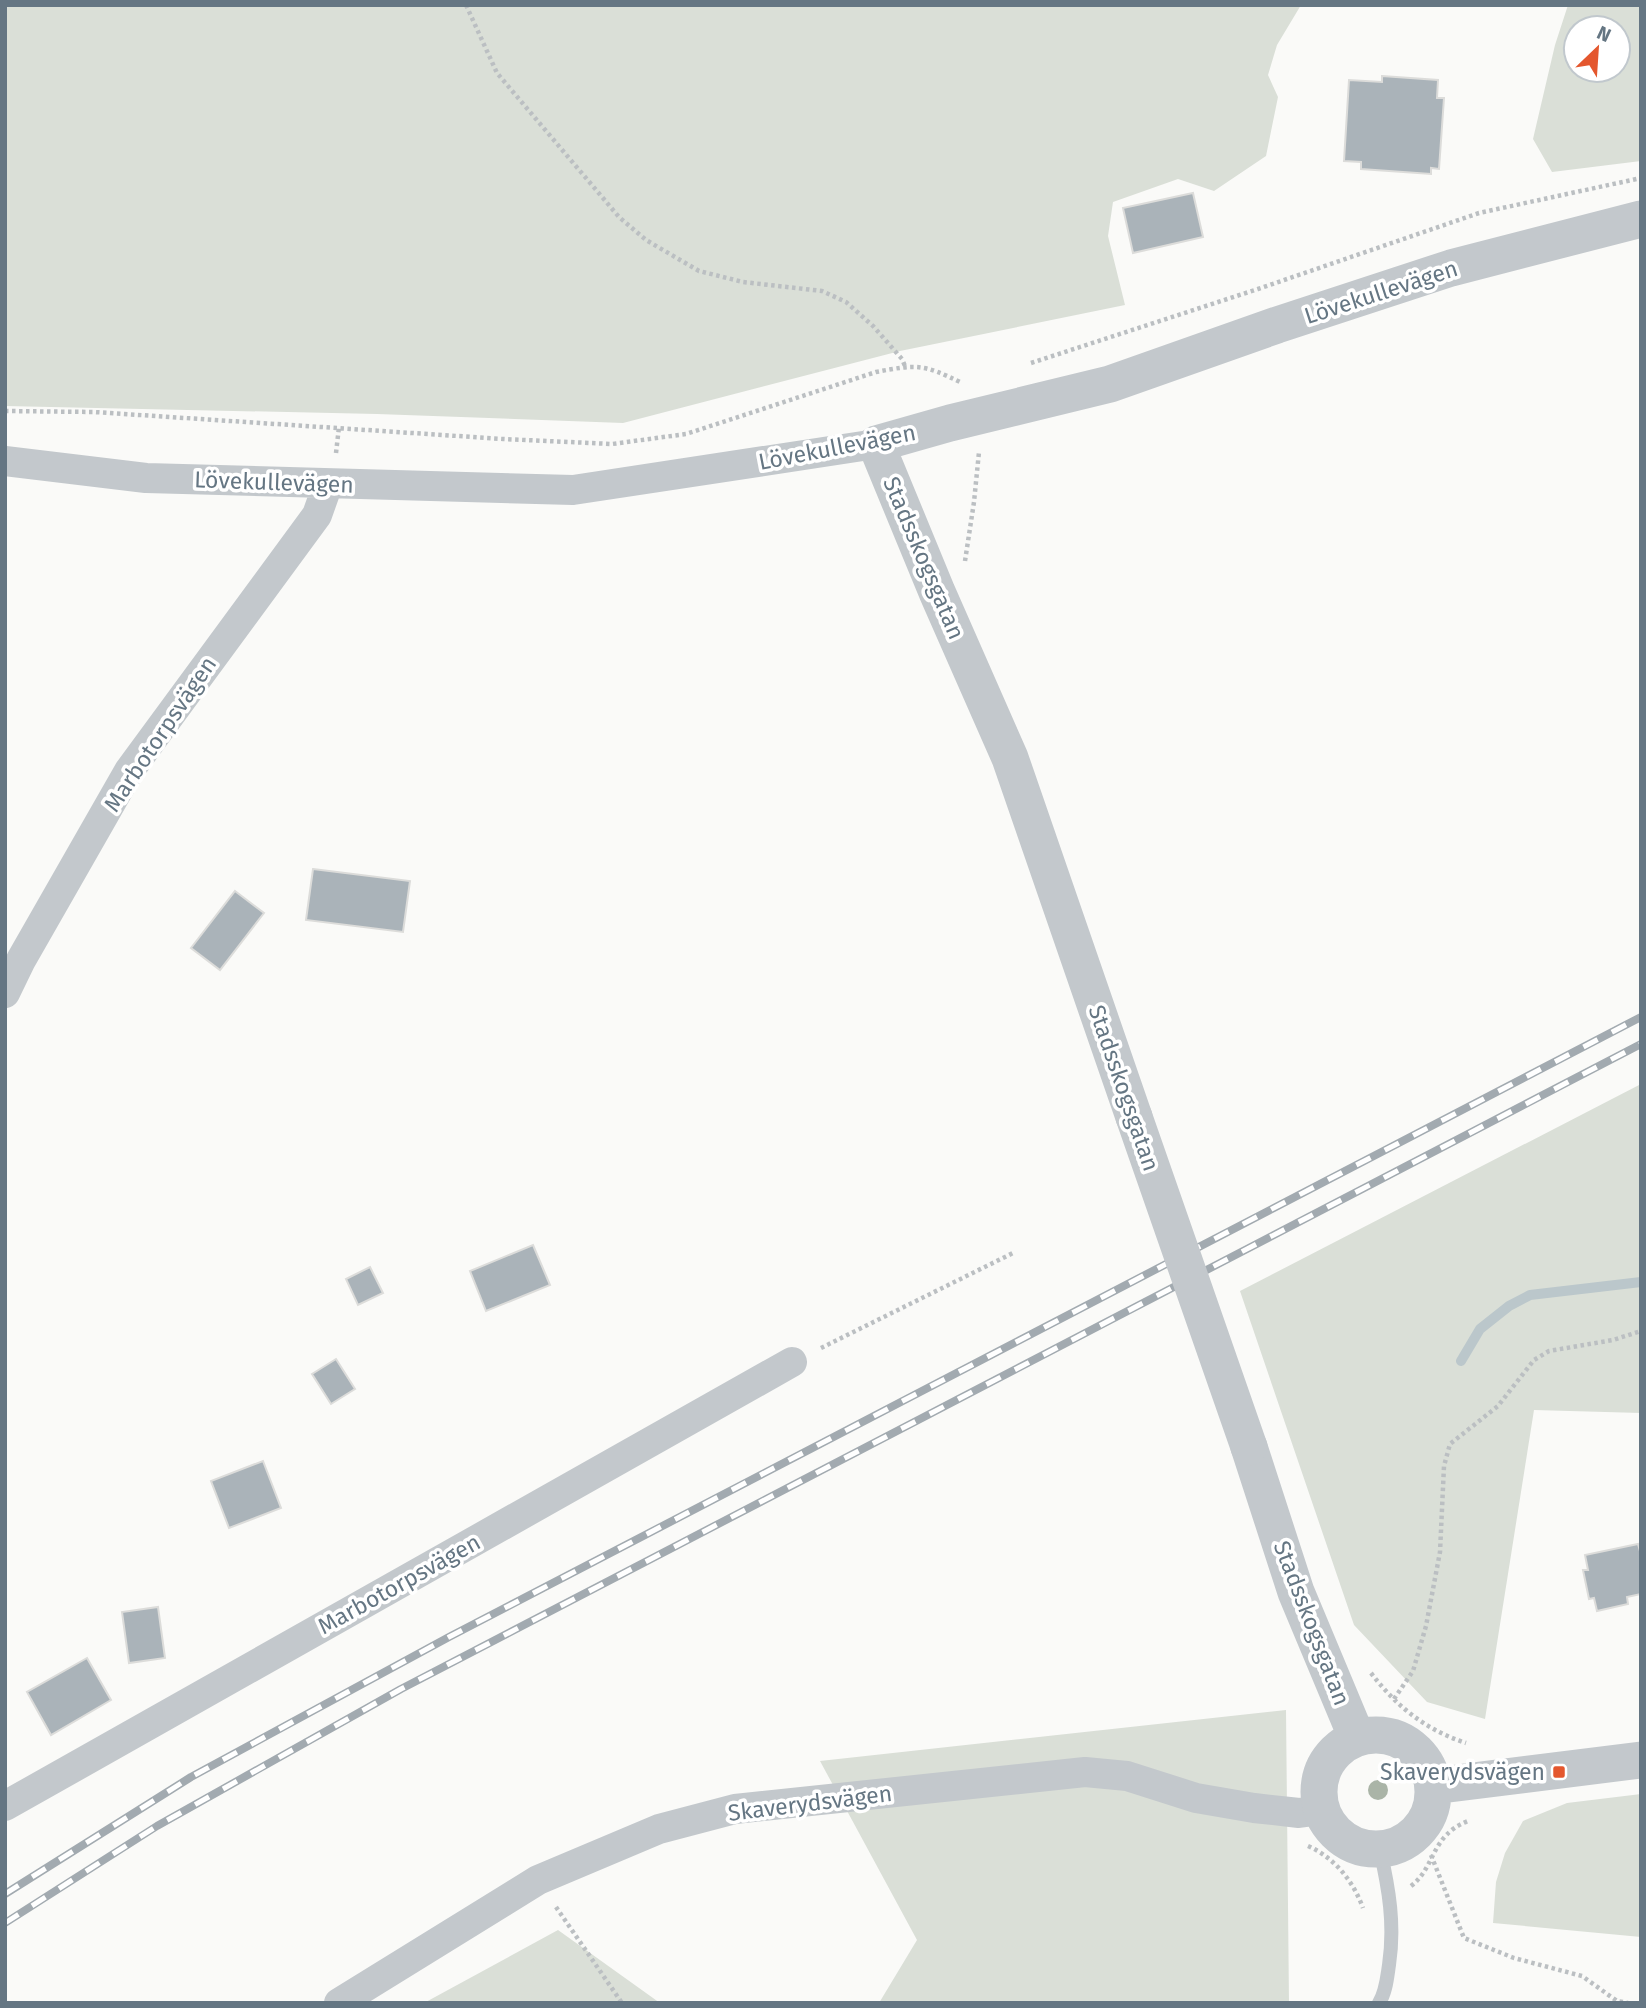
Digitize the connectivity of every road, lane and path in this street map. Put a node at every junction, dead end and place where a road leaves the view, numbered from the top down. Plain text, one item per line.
1 (466, 5) edge
2 (1641, 178) edge
3 (1641, 219) edge
4 (1026, 365) dead end
5 (905, 366) junction
6 (5, 411) edge
7 (974, 417) junction
8 (876, 444) junction
9 (5, 461) edge
10 (328, 484) junction
11 (964, 572) dead end
12 (5, 993) edge
13 (1015, 1252) dead end
14 (1641, 1331) edge
15 (792, 1362) joint
16 (1369, 1669) dead end
17 (1394, 1699) junction
18 (1357, 1738) junction
19 (1470, 1745) dead end
20 (1641, 1760) edge
21 (1433, 1786) junction
22 (5, 1806) edge
23 (1322, 1810) junction
24 (1479, 1816) dead end
25 (1380, 1850) junction
26 (1431, 1855) junction
27 (538, 1880) junction
28 (1412, 1886) dead end
29 (339, 2003) edge
30 (622, 2003) edge
31 (1379, 2003) edge
32 (1628, 2003) edge

1 - 5 path
2 - 4 path
3 - 7 street, Lövekullevägen
5 - 6 path
5 - 7 path
7 - 8 street, Lövekullevägen
7 - 11 path
8 - 10 street, Lövekullevägen
8 - 18 street, Stadsskogsgatan, bridge
9 - 10 street, Lövekullevägen
10 - 12 street, Marbotorpsvägen
13 - 15 path
14 - 17 path
15 - 22 street, Marbotorpsvägen
16 - 17 path
17 - 19 path
18 - 21 street
18 - 23 street
20 - 21 street
21 - 25 street
23 - 25 street
23 - 27 street, Skaverydsvägen
24 - 26 path
25 - 31 lane
26 - 28 path
26 - 32 path
27 - 29 street, Skaverydsvägen
27 - 30 path

